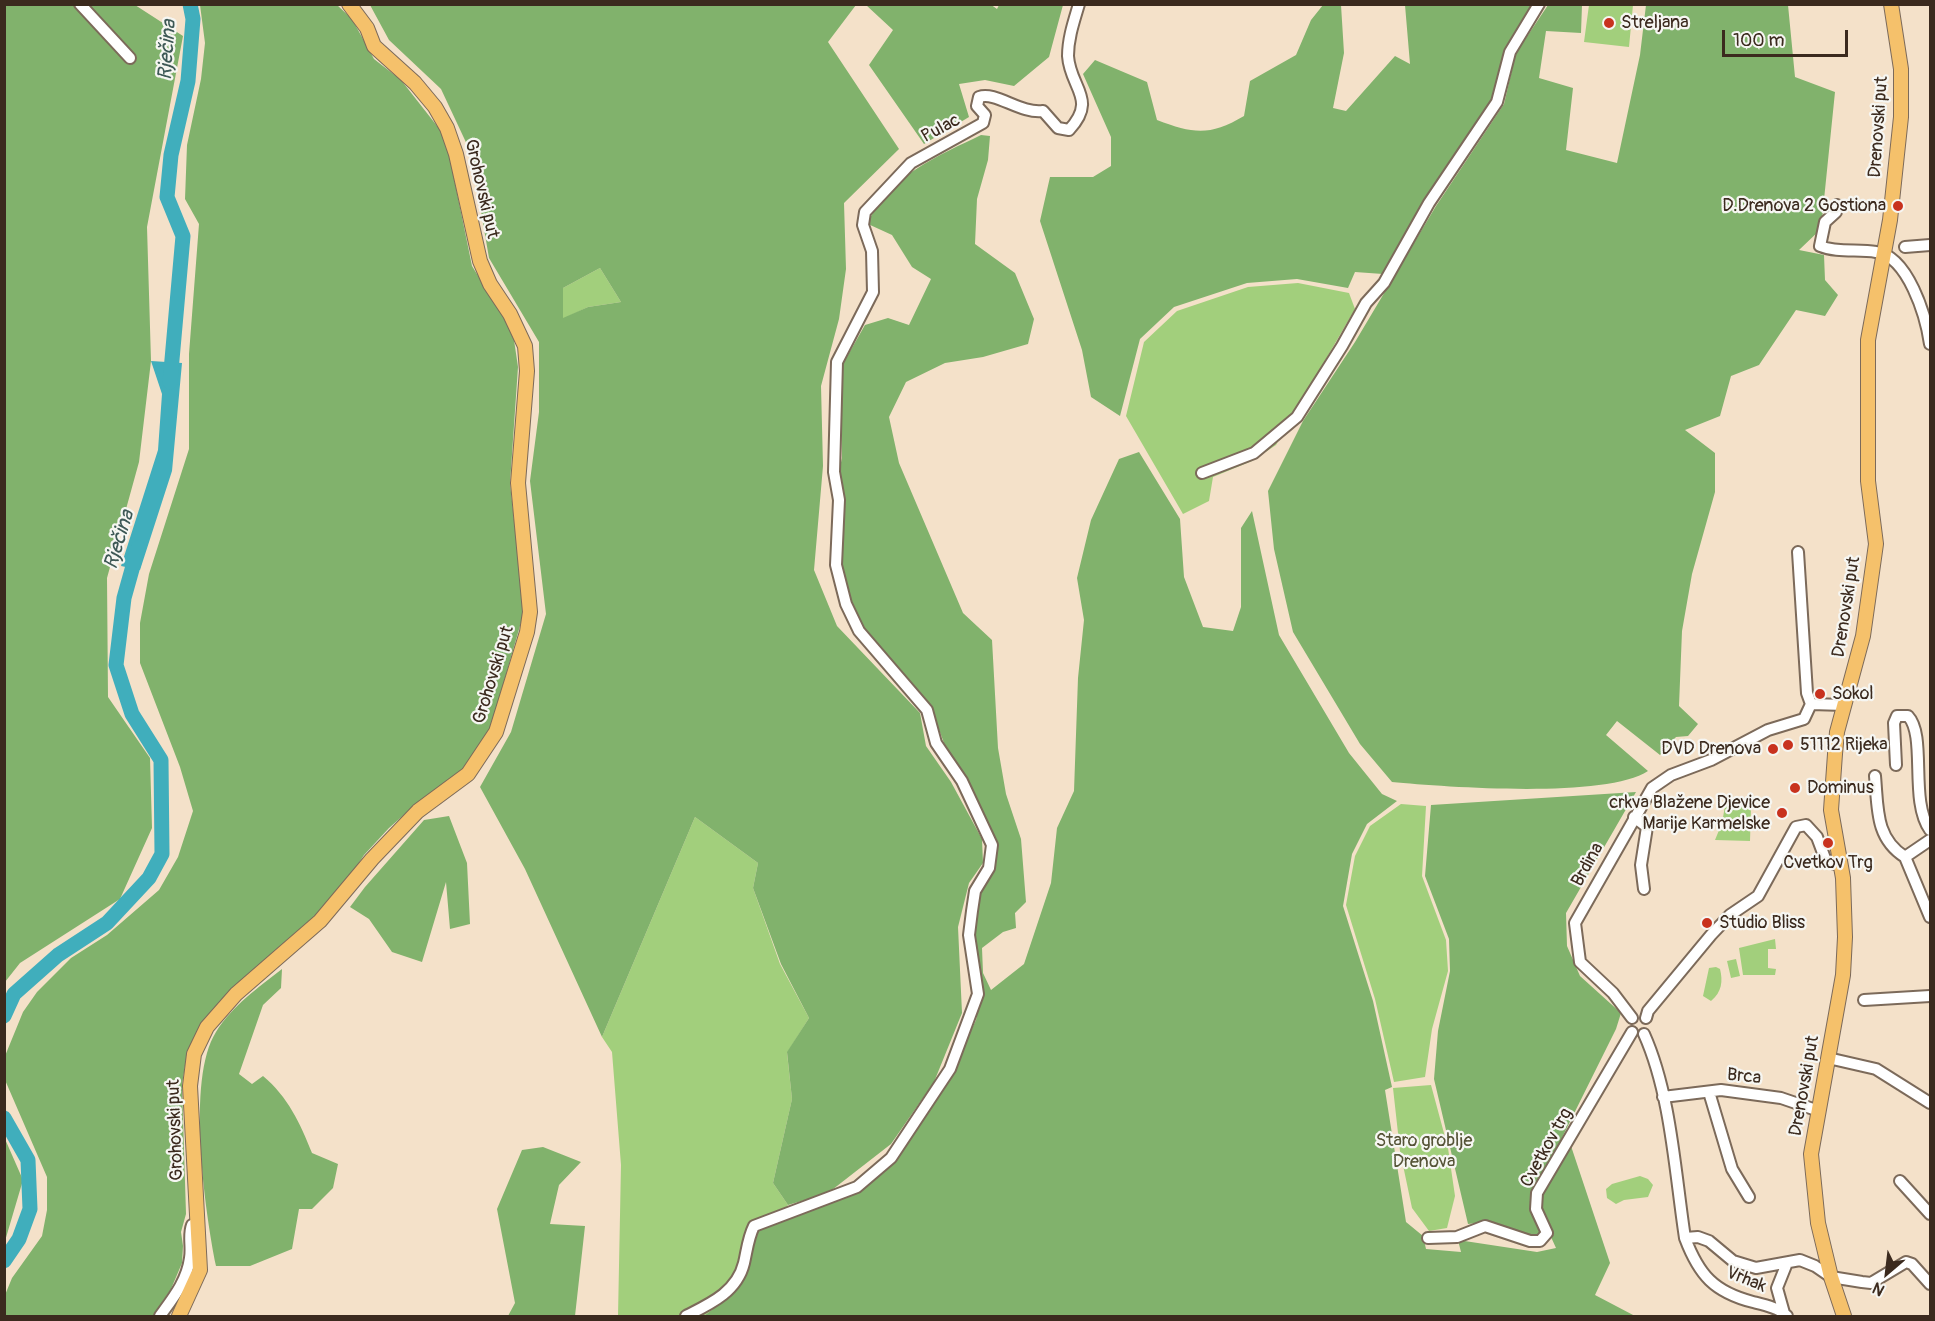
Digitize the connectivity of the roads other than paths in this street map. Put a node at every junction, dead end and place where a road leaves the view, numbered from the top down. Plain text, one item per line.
1 (80, 4) edge
2 (349, 4) edge
3 (1079, 4) edge
4 (1539, 4) edge
5 (1891, 4) edge
6 (130, 58) dead end
7 (1837, 206) dead end
8 (1930, 245) edge
9 (1905, 248) dead end
10 (1884, 253) junction
11 (1930, 344) edge
12 (1202, 473) dead end
13 (1798, 552) dead end
14 (1811, 704) junction
15 (1844, 705) junction
16 (1896, 765) dead end
17 (1875, 776) dead end
18 (1634, 817) junction
19 (1930, 830) edge
20 (1930, 840) edge
21 (1905, 857) junction
22 (1841, 866) junction
23 (1644, 889) dead end
24 (1930, 917) edge
25 (1930, 996) edge
26 (1864, 1000) dead end
27 (1632, 1018) junction
28 (1646, 1018) junction
29 (1632, 1032) junction
30 (1644, 1034) junction
31 (1828, 1058) junction
32 (1709, 1092) junction
33 (1663, 1096) junction
34 (1930, 1102) edge
35 (1819, 1111) junction
36 (1900, 1181) dead end
37 (1749, 1197) dead end
38 (1930, 1214) edge
39 (198, 1222) junction
40 (1428, 1238) dead end
41 (1685, 1238) junction
42 (1787, 1263) junction
43 (1831, 1277) junction
44 (1930, 1284) edge
45 (1786, 1315) edge
46 (160, 1317) edge
47 (179, 1317) edge
48 (686, 1317) edge
49 (1844, 1317) edge

1 - 6 street
2 - 39 main road, Grohovski put
3 - 48 street, Pulac
4 - 12 street
5 - 10 main road, Drenovski put
7 - 10 street
8 - 9 street
10 - 11 street
10 - 15 main road, Drenovski put
13 - 14 street
14 - 15 street
14 - 18 street, Brdina
15 - 22 main road, Drenovski put
16 - 19 street
17 - 21 street
18 - 23 street
18 - 27 street, Brdina
20 - 21 street
21 - 24 street
22 - 28 street
22 - 31 main road, Drenovski put
25 - 26 street
27 - 28 street
27 - 29 street
28 - 30 street
29 - 30 street
29 - 40 street, Cvetkov trg
30 - 33 street
31 - 34 street
31 - 35 main road, Drenovski put
32 - 33 street, Brca
32 - 35 street, Brca
32 - 37 street
33 - 41 street
35 - 43 main road, Drenovski put
36 - 38 street
39 - 46 street
39 - 47 main road, Grohovski put
41 - 42 street
41 - 45 street, Vrhak
42 - 43 street
42 - 45 street, Vrhak
43 - 44 street
43 - 49 main road, Drenovski put

